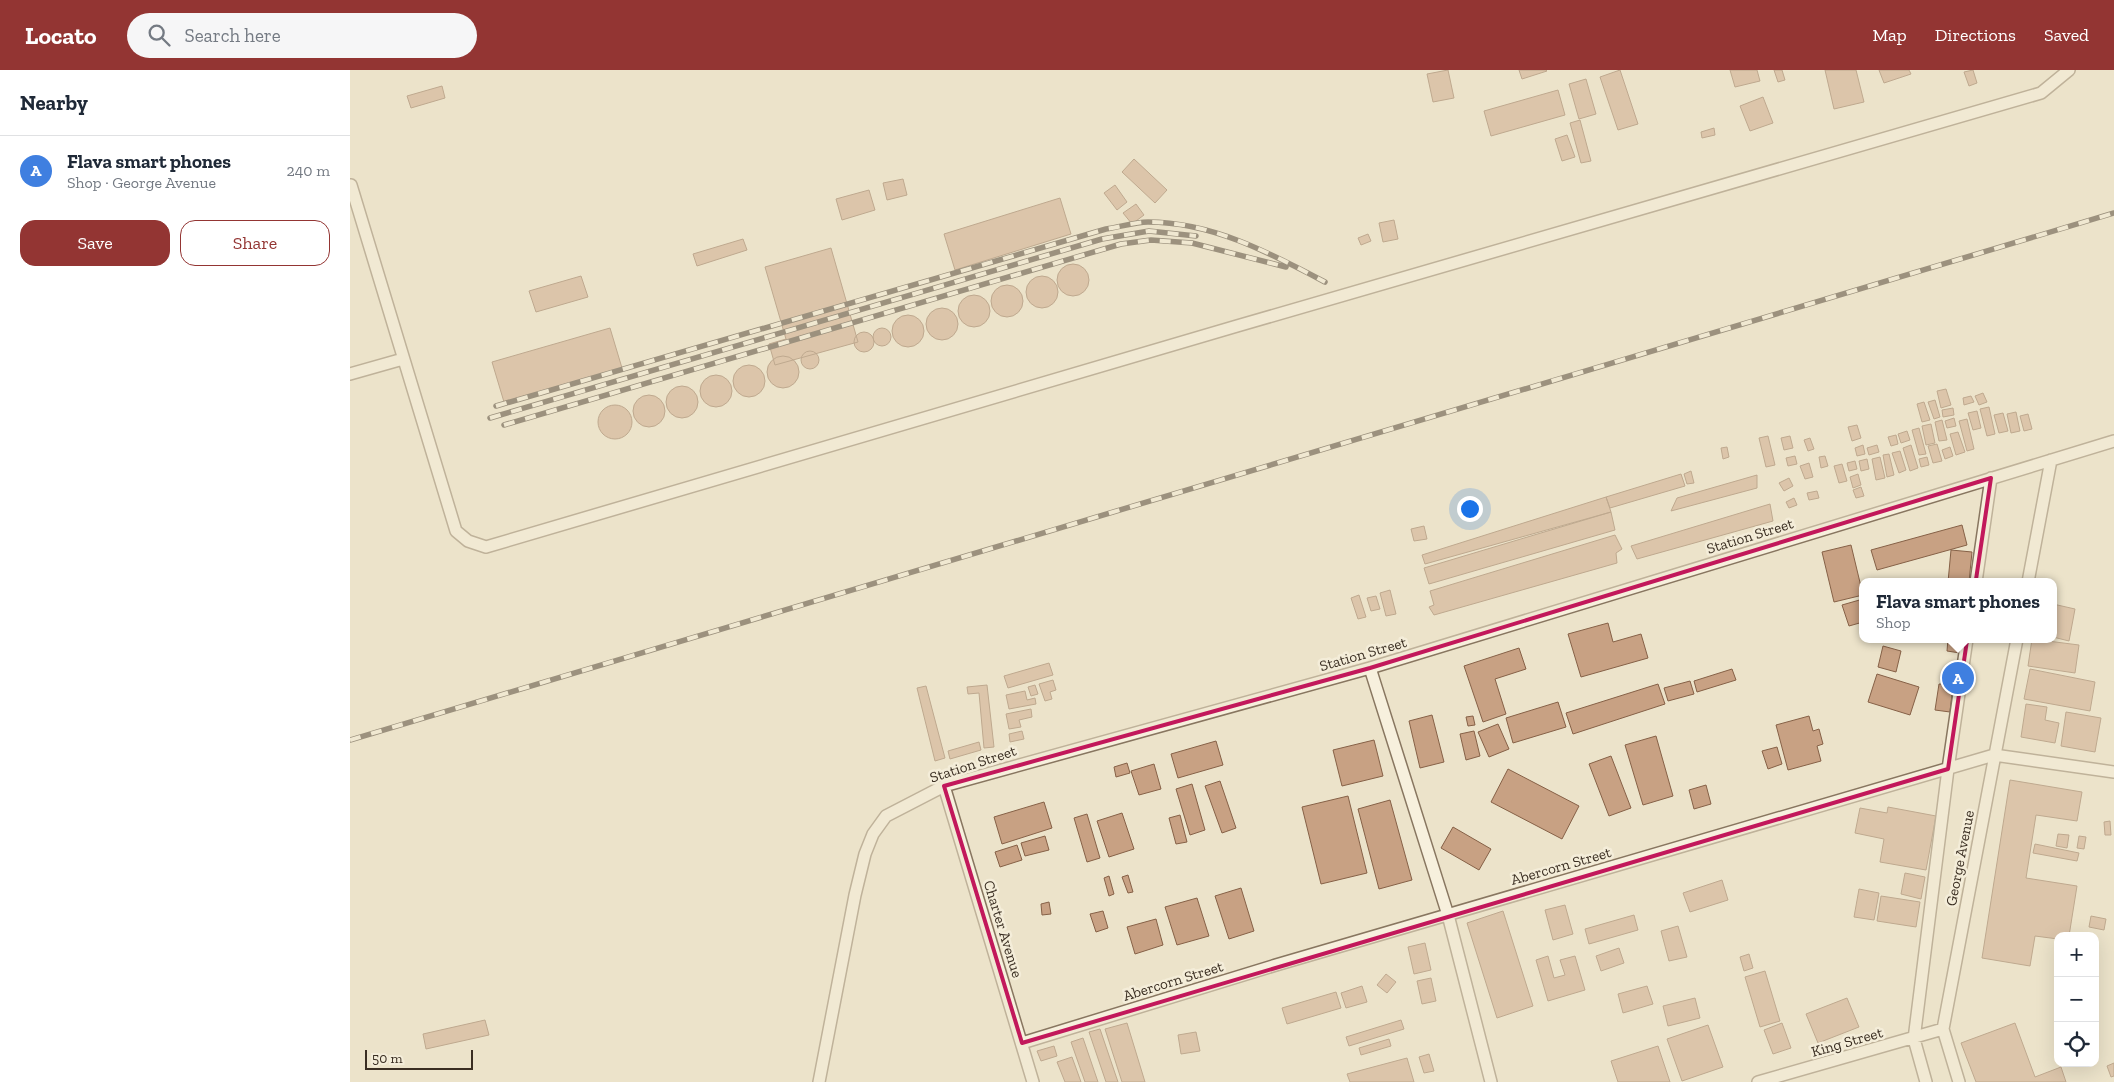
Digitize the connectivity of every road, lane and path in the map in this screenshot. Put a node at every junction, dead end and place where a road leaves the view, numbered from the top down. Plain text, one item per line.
1 (2069, 70) edge
2 (350, 183) edge
3 (403, 359) junction
4 (350, 374) edge
5 (2114, 441) edge
6 (2051, 460) junction
7 (1991, 478) junction
8 (1977, 578) edge
9 (2029, 578) edge
10 (1966, 643) edge
11 (2015, 643) edge
12 (1370, 668) junction
13 (1994, 755) junction
14 (1948, 769) junction
15 (2114, 772) edge
16 (944, 786) junction
17 (1448, 915) junction
18 (1943, 1029) junction
19 (1914, 1039) junction
20 (1022, 1043) junction
21 (819, 1082) edge
22 (1033, 1082) edge
23 (1491, 1082) edge
24 (1758, 1082) edge
25 (1926, 1082) edge
26 (1958, 1082) edge

1 - 3 street
2 - 3 street
3 - 4 street
5 - 6 street, Station Street
6 - 7 street, Station Street
6 - 9 street
7 - 8 street
7 - 12 street, Station Street
10 - 14 street, George Avenue
11 - 13 street, George Avenue
12 - 16 street, Station Street
12 - 17 street
13 - 14 street, Abercorn Street
13 - 15 street, Abercorn Street
13 - 18 street, George Avenue
14 - 17 street, Abercorn Street
14 - 19 street, George Avenue
16 - 20 street, Charter Avenue
16 - 21 street, Station Street
17 - 20 street, Abercorn Street
17 - 23 street
18 - 19 street, King Street
18 - 26 street, George Avenue
19 - 24 street, King Street
19 - 25 street, George Avenue
20 - 22 street, Charter Avenue

